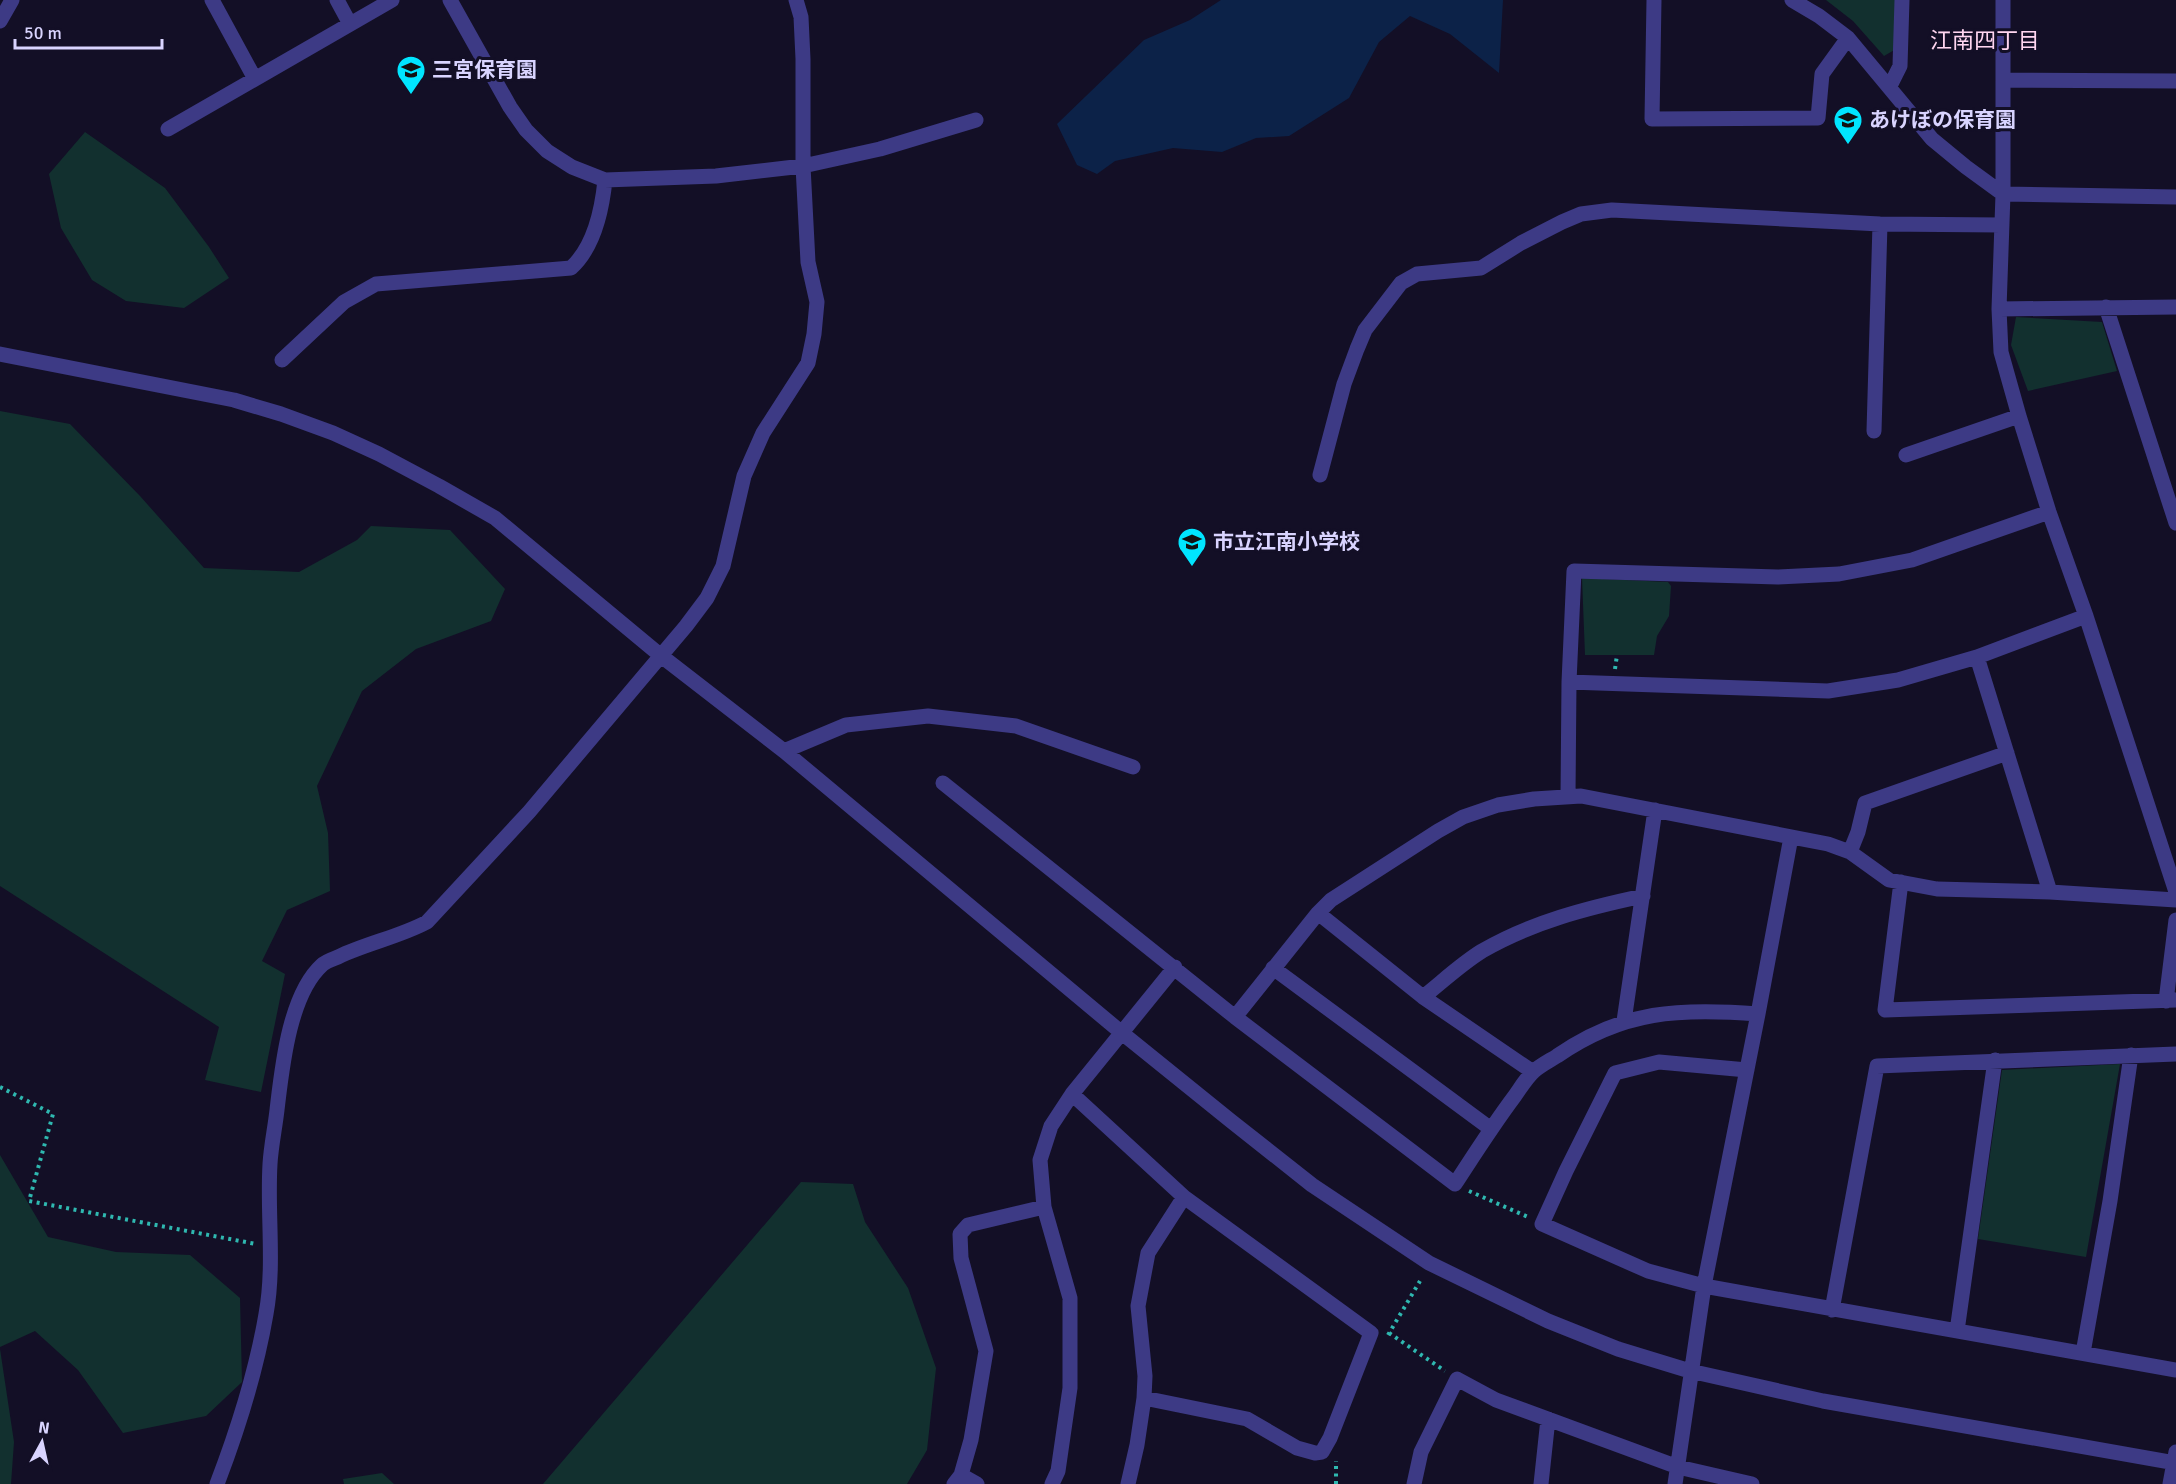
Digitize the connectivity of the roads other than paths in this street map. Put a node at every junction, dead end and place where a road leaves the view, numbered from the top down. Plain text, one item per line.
1 (12, 0) edge
2 (212, 0) edge
3 (337, 0) edge
4 (392, 0) edge
5 (450, 0) edge
6 (796, 0) edge
7 (1654, 0) edge
8 (1791, 0) edge
9 (1902, 0) edge
10 (2003, 0) edge
11 (0, 21) edge
12 (350, 24) junction
13 (1848, 38) junction
14 (255, 79) junction
15 (2003, 80) junction
16 (2176, 81) edge
17 (1890, 86) junction
18 (976, 120) dead end
19 (168, 129) dead end
20 (803, 166) junction
21 (605, 180) junction
22 (2003, 194) junction
23 (2176, 197) edge
24 (1880, 224) junction
25 (2002, 225) junction
26 (2106, 307) junction
27 (2176, 307) edge
28 (2000, 309) junction
29 (0, 354) edge
30 (282, 360) dead end
31 (2019, 416) junction
32 (1874, 431) dead end
33 (1906, 455) dead end
34 (1320, 476) dead end
35 (2049, 512) junction
36 (2176, 523) edge
37 (2086, 616) junction
38 (660, 655) junction
39 (1977, 657) junction
40 (1569, 682) junction
41 (784, 751) junction
42 (2007, 753) junction
43 (1133, 766) dead end
44 (943, 783) dead end
45 (1568, 796) junction
46 (1655, 810) junction
47 (1791, 837) junction
48 (1850, 852) junction
49 (1901, 882) junction
50 (2050, 892) junction
51 (2176, 892) edge
52 (1643, 896) junction
53 (2176, 900) edge
54 (1318, 913) junction
55 (2176, 920) edge
56 (1174, 967) junction
57 (1273, 968) junction
58 (1423, 997) junction
59 (2171, 1000) edge
60 (1758, 1014) junction
61 (1235, 1017) junction
62 (1624, 1021) junction
63 (1122, 1033) junction
64 (2176, 1054) edge
65 (2131, 1055) junction
66 (1995, 1060) junction
67 (1747, 1070) junction
68 (1533, 1072) junction
69 (1072, 1094) junction
70 (1491, 1129) junction
71 (1184, 1197) junction
72 (1044, 1207) junction
73 (1704, 1286) junction
74 (1832, 1310) junction
75 (1957, 1332) junction
76 (2083, 1353) junction
77 (2176, 1370) edge
78 (1690, 1371) junction
79 (1144, 1398) junction
80 (1548, 1419) junction
81 (2175, 1459) edge
82 (1678, 1467) junction
83 (957, 1480) edge
84 (217, 1484) edge
85 (977, 1484) edge
86 (1052, 1484) edge
87 (1128, 1484) edge
88 (1414, 1484) edge
89 (1541, 1484) edge
90 (1675, 1484) edge
91 (1752, 1484) edge
92 (2170, 1484) edge

1 - 11 street
2 - 14 street
3 - 12 street
4 - 12 street
5 - 21 street
6 - 20 street
7 - 13 street
8 - 13 street
9 - 17 street
10 - 15 street
12 - 14 street
13 - 17 street
14 - 19 street
15 - 16 street
15 - 22 street
17 - 22 street
18 - 20 street
20 - 21 street
20 - 38 street
21 - 30 street
22 - 23 street
22 - 25 street
24 - 25 street
24 - 32 street
24 - 34 street
25 - 28 street
26 - 27 street
26 - 28 street
26 - 36 street
28 - 31 street
29 - 38 street
31 - 33 street
31 - 35 street
35 - 37 street
35 - 40 street
37 - 39 street
37 - 51 street
38 - 41 street
38 - 84 street
39 - 40 street
39 - 42 street
40 - 45 street
41 - 43 street
41 - 63 street
42 - 48 street
42 - 50 street
44 - 56 street
45 - 46 street
45 - 54 street
46 - 47 street
46 - 52 street
47 - 48 street
47 - 60 street
48 - 49 street
49 - 50 street
49 - 59 street
50 - 53 street
52 - 58 street
52 - 62 street
54 - 57 street
54 - 58 street
55 - 59 street
56 - 61 street
56 - 63 street
57 - 61 street
57 - 70 street
58 - 68 street
60 - 62 street
60 - 67 street
61 - 70 street
62 - 68 street
63 - 69 street
63 - 78 street
64 - 65 street
65 - 66 street
65 - 76 street
66 - 74 street
66 - 75 street
67 - 73 street
67 - 73 street
68 - 70 street
69 - 71 street
69 - 72 street
71 - 79 street
71 - 79 street
72 - 83 street
72 - 86 street
73 - 74 street
73 - 78 street
74 - 75 street
75 - 76 street
76 - 77 street
78 - 81 street
78 - 82 street
79 - 87 street
80 - 82 street
80 - 88 street
80 - 89 street
81 - 92 street
82 - 90 street
82 - 91 street
83 - 85 street

